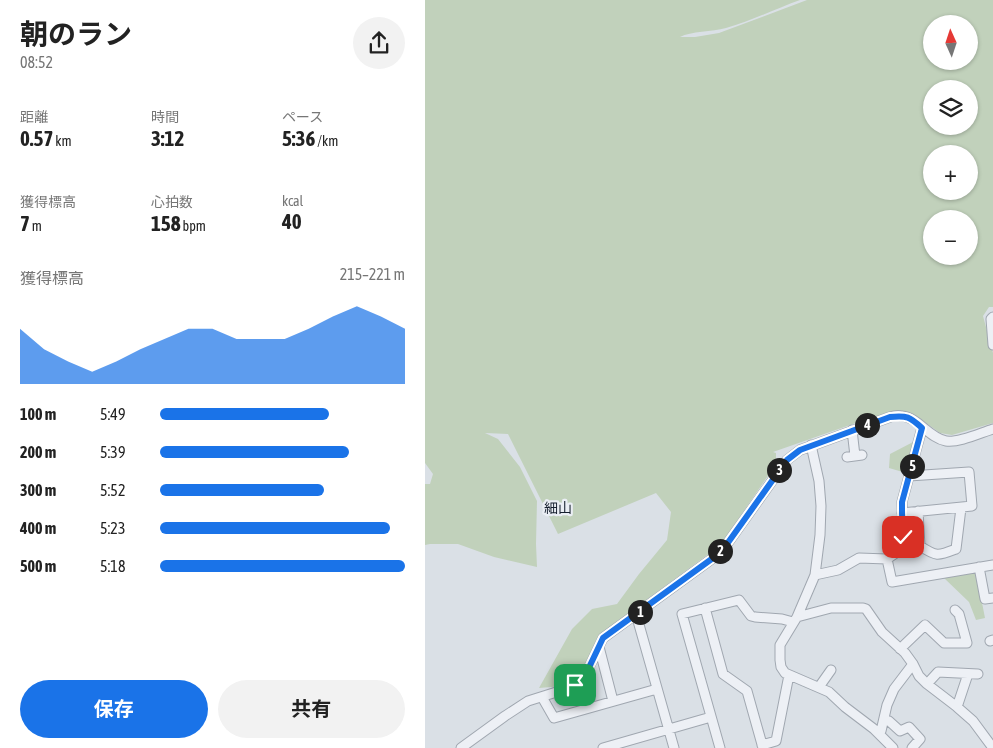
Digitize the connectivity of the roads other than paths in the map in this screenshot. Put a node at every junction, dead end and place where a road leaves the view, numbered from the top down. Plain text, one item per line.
1 (993, 317) edge
2 (993, 345) edge
3 (922, 428) junction
4 (852, 430) junction
5 (993, 430) edge
6 (811, 445) junction
7 (855, 456) dead end
8 (909, 476) junction
9 (961, 508) junction
10 (918, 511) junction
11 (902, 513) junction
12 (887, 559) junction
13 (993, 565) edge
14 (979, 567) junction
15 (815, 575) junction
16 (993, 598) edge
17 (705, 608) junction
18 (955, 610) dead end
19 (636, 614) junction
20 (795, 619) junction
21 (599, 647) junction
22 (900, 649) junction
23 (913, 664) junction
24 (831, 670) dead end
25 (968, 674) junction
26 (978, 674) dead end
27 (789, 675) junction
28 (927, 684) junction
29 (819, 687) junction
30 (657, 689) junction
31 (542, 696) junction
32 (613, 701) junction
33 (957, 707) junction
34 (711, 717) junction
35 (884, 721) junction
36 (669, 729) junction
37 (881, 731) dead end
38 (626, 745) edge
39 (992, 745) edge
40 (762, 747) edge
41 (461, 748) edge
42 (603, 748) edge
43 (674, 748) edge
44 (720, 748) edge
45 (893, 748) edge
46 (912, 748) edge

1 - 2 street
3 - 4 street
3 - 5 street
3 - 8 street
4 - 6 street
4 - 7 street
6 - 15 street
6 - 19 street
8 - 9 street
8 - 11 street
9 - 10 street
9 - 10 street
10 - 11 street
11 - 12 street
12 - 14 street
12 - 15 street
13 - 14 street
14 - 16 street
15 - 20 street
17 - 20 street
17 - 34 street
17 - 40 street
18 - 22 street
19 - 21 street
19 - 30 street
20 - 22 street
20 - 27 street
21 - 31 street
21 - 32 street
22 - 23 street
23 - 28 street
23 - 35 street
24 - 29 street
25 - 26 street
25 - 28 street
25 - 33 street
27 - 29 street
27 - 40 street
28 - 33 street
29 - 45 street
30 - 32 street
30 - 36 street
31 - 32 street
31 - 41 street
33 - 39 street
34 - 36 street
34 - 44 street
35 - 37 street
35 - 46 street
36 - 38 street
36 - 43 street
38 - 42 street

